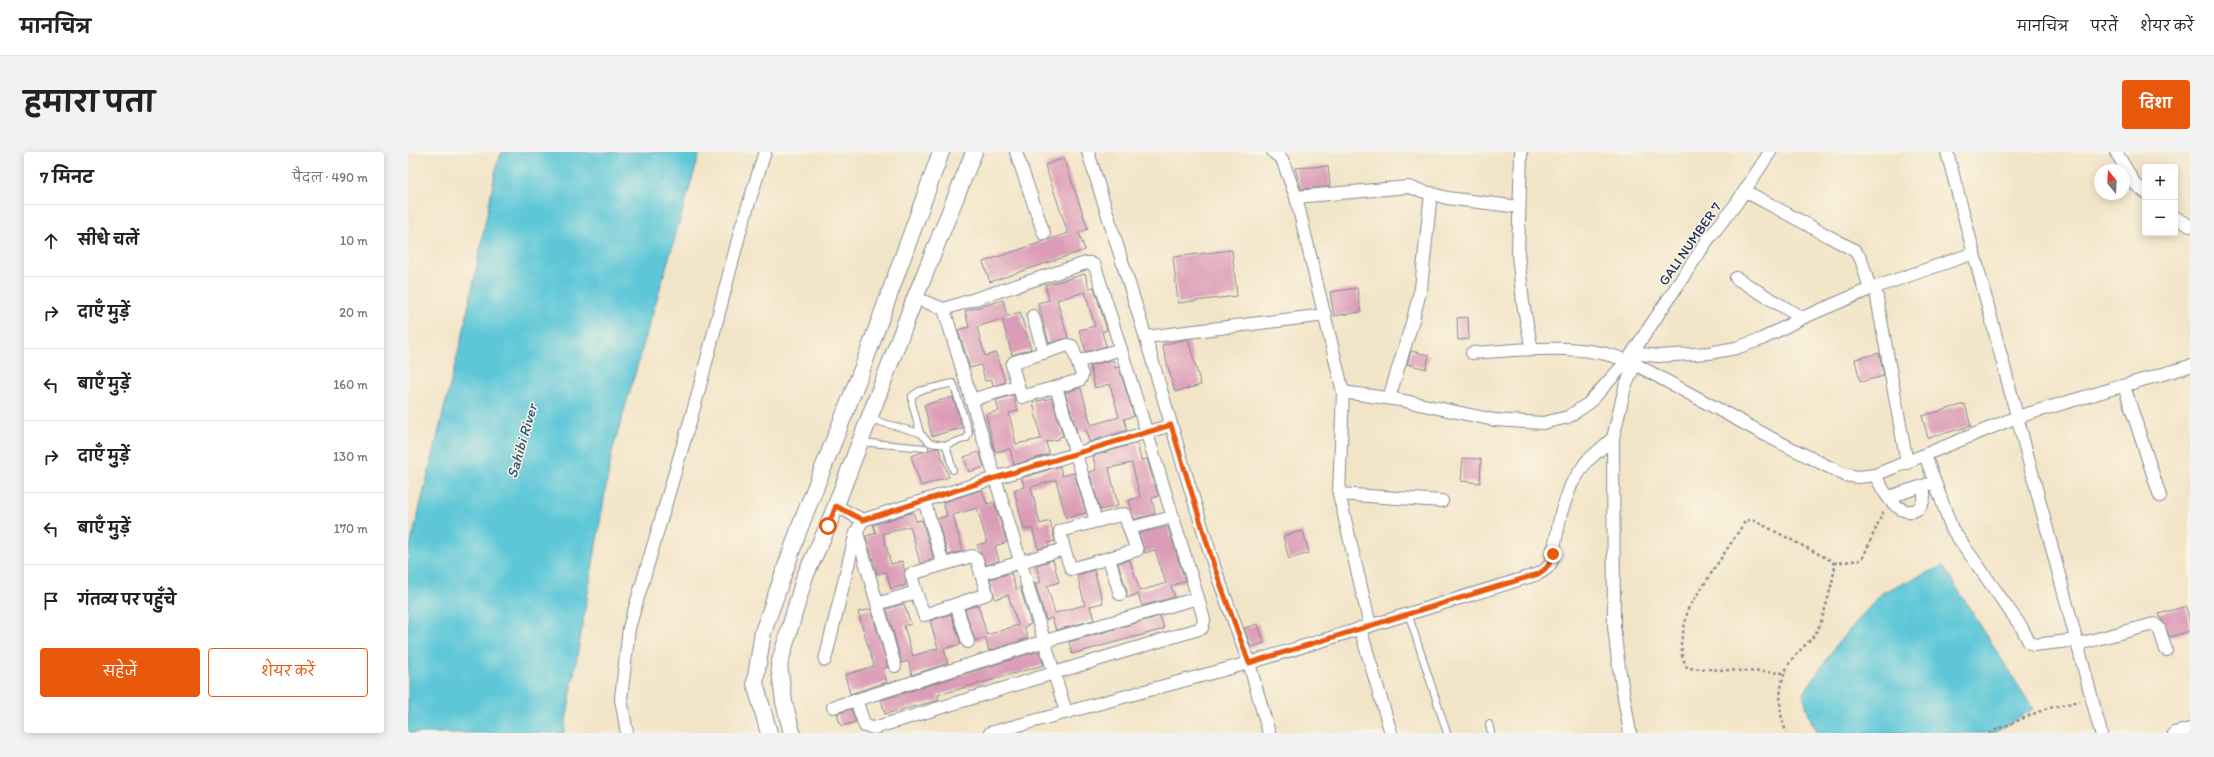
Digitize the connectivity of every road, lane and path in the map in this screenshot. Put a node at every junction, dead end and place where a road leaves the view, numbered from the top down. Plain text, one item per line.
1 (765, 152) edge
2 (941, 152) edge
3 (974, 152) edge
4 (1016, 152) edge
5 (1088, 152) edge
6 (1273, 152) edge
7 (1521, 152) edge
8 (1770, 152) edge
9 (1947, 152) edge
10 (2116, 152) edge
11 (2142, 190) edge
12 (1745, 191) junction
13 (1431, 193) junction
14 (1296, 197) junction
15 (1519, 208) junction
16 (2178, 219) edge
17 (2190, 226) edge
18 (1044, 234) dead end
19 (1974, 253) junction
20 (1736, 278) dead end
21 (1873, 288) junction
22 (916, 298) junction
23 (944, 309) junction
24 (1325, 315) junction
25 (1033, 316) dead end
26 (1802, 318) junction
27 (1146, 337) junction
28 (1121, 348) junction
29 (1532, 350) junction
30 (1044, 353) junction
31 (1472, 353) dead end
32 (1631, 359) junction
33 (1077, 362) junction
34 (2190, 366) edge
35 (1018, 386) junction
36 (2124, 386) junction
37 (1056, 387) junction
38 (1343, 392) junction
39 (1389, 398) junction
40 (971, 400) junction
41 (2018, 417) junction
42 (869, 419) junction
43 (1171, 425) junction
44 (1146, 431) junction
45 (920, 433) junction
46 (1613, 438) junction
47 (860, 442) junction
48 (946, 445) junction
49 (925, 448) dead end
50 (1076, 453) junction
51 (1925, 455) junction
52 (1907, 463) junction
53 (953, 470) dead end
54 (1875, 475) junction
55 (995, 478) junction
56 (1935, 482) junction
57 (1923, 486) junction
58 (1339, 494) junction
59 (2160, 496) dead end
60 (1889, 498) junction
61 (924, 500) junction
62 (1442, 501) dead end
63 (836, 506) junction
64 (1173, 517) junction
65 (863, 520) junction
66 (1096, 521) junction
67 (1130, 528) junction
68 (856, 532) junction
69 (1064, 549) junction
70 (1109, 559) junction
71 (1020, 562) junction
72 (1834, 563) junction
73 (943, 564) junction
74 (981, 574) junction
75 (916, 592) junction
76 (1120, 594) dead end
77 (1198, 598) junction
78 (877, 604) junction
79 (956, 605) junction
80 (1408, 613) junction
81 (1365, 626) junction
82 (968, 642) dead end
83 (1045, 642) junction
84 (2077, 642) junction
85 (2166, 650) dead end
86 (825, 660) dead end
87 (1249, 663) junction
88 (895, 666) dead end
89 (1054, 673) junction
90 (1783, 673) junction
91 (2092, 698) junction
92 (856, 700) junction
93 (833, 707) dead end
94 (1066, 712) junction
95 (1489, 724) dead end
96 (2190, 729) edge
97 (869, 731) edge
98 (627, 733) edge
99 (769, 733) edge
100 (792, 733) edge
101 (990, 733) edge
102 (1269, 733) edge
103 (1391, 733) edge
104 (1448, 733) edge
105 (1492, 733) edge
106 (1630, 733) edge
107 (1787, 733) edge
108 (1989, 733) edge
109 (2101, 733) edge
110 (2174, 733) edge

1 - 98 street
2 - 99 street
3 - 22 street
4 - 18 street
5 - 27 street
6 - 14 street
7 - 15 street
8 - 12 street, GALI NUMBER 7
9 - 19 street
10 - 11 street
12 - 21 street
12 - 32 street, GALI NUMBER 7
13 - 14 street
13 - 15 street
13 - 39 street
14 - 24 street
15 - 29 street
16 - 17 street
19 - 21 street
19 - 41 street
20 - 26 street
21 - 26 street
21 - 52 street
22 - 23 street
22 - 42 street
23 - 28 street
23 - 40 street
24 - 27 street
24 - 38 street
25 - 30 street
26 - 32 street
27 - 43 street
28 - 33 street
28 - 44 street
29 - 31 street
29 - 32 street
30 - 33 street
30 - 35 street
32 - 39 street
32 - 46 street
32 - 54 street
33 - 37 street
34 - 36 street
35 - 37 street
35 - 40 street
36 - 41 street
36 - 59 street
37 - 50 street
38 - 39 street
38 - 58 street
40 - 55 street
41 - 51 street
41 - 84 street
42 - 45 lane
42 - 47 street
43 - 44 street
43 - 87 street
44 - 50 street
44 - 64 street
45 - 48 lane
45 - 48 lane
46 - 80 street
46 - 106 street
47 - 49 lane
47 - 63 street
48 - 53 lane
50 - 55 street
50 - 66 street
51 - 52 street
51 - 56 street
52 - 54 street
54 - 60 street
55 - 61 street
55 - 71 street
56 - 57 street
56 - 84 street
57 - 60 street
57 - 60 street
58 - 62 street
58 - 81 street
60 - 72 path
61 - 65 street
61 - 73 street
63 - 65 street
63 - 100 street
64 - 67 street
64 - 77 street
65 - 68 street
66 - 67 street
66 - 69 street
67 - 70 street
68 - 78 street
68 - 86 street
69 - 70 street
69 - 71 street
70 - 76 street
71 - 74 street
71 - 83 street
72 - 90 path
72 - 90 path
73 - 74 street
73 - 75 street
74 - 79 street
75 - 78 street
75 - 79 street
77 - 83 street
77 - 89 street
78 - 88 street
79 - 82 street
80 - 81 street
80 - 104 lane
81 - 87 street
81 - 103 street
83 - 89 street
83 - 92 street
84 - 85 street
84 - 91 street
87 - 94 street
87 - 102 street
89 - 94 street
89 - 97 street
90 - 107 path
91 - 108 path
91 - 109 street
92 - 93 street
92 - 97 street
94 - 101 street
95 - 105 lane
96 - 110 street

